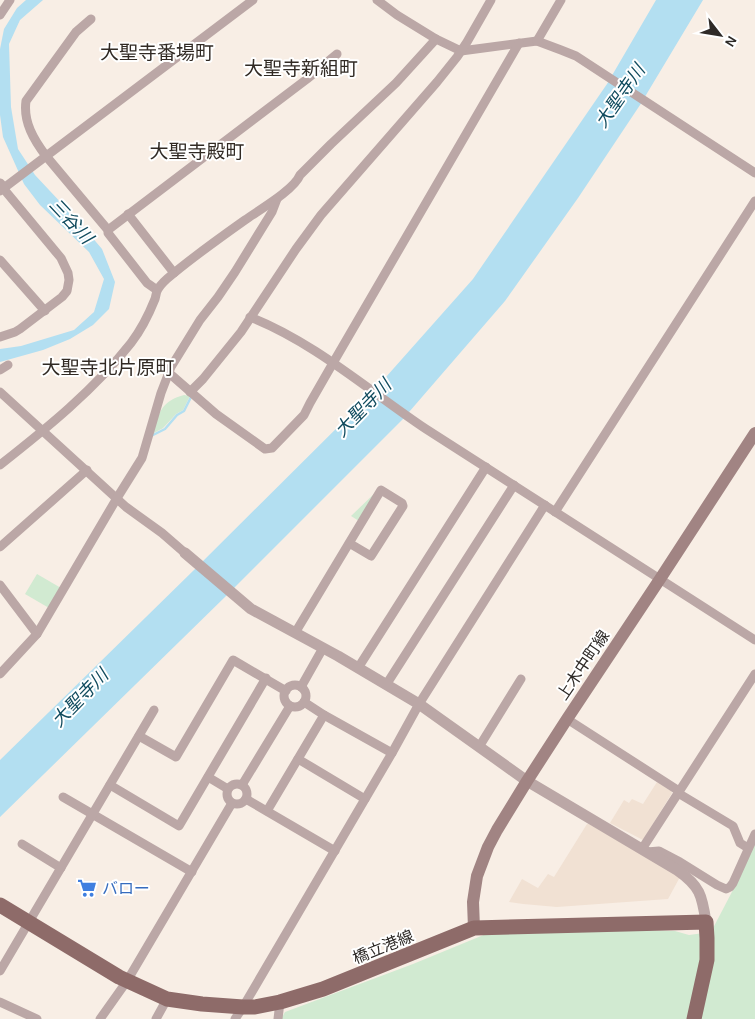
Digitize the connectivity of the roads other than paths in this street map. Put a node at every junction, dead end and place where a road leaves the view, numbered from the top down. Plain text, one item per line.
1 (10, 0) edge
2 (253, 0) edge
3 (377, 0) edge
4 (491, 0) edge
5 (561, 0) edge
6 (0, 15) edge
7 (91, 19) dead end
8 (436, 39) junction
9 (537, 42) junction
10 (519, 43) junction
11 (461, 51) junction
12 (337, 54) dead end
13 (46, 156) junction
14 (755, 173) edge
15 (1, 188) edge
16 (277, 198) junction
17 (755, 201) edge
18 (128, 214) junction
19 (108, 230) junction
20 (0, 260) edge
21 (174, 273) junction
22 (157, 290) junction
23 (44, 311) junction
24 (250, 318) junction
25 (0, 337) edge
26 (333, 364) junction
27 (169, 373) junction
28 (0, 392) edge
29 (190, 392) junction
30 (43, 431) junction
31 (755, 433) edge
32 (0, 465) edge
33 (486, 467) junction
34 (87, 470) junction
35 (514, 485) junction
36 (117, 498) junction
37 (545, 505) junction
38 (555, 512) junction
39 (348, 543) junction
40 (0, 546) edge
41 (186, 553) joint
42 (660, 579) junction
43 (0, 586) edge
44 (295, 632) junction
45 (37, 634) junction
46 (755, 640) edge
47 (323, 648) junction
48 (358, 668) junction
49 (0, 674) edge
50 (755, 674) edge
51 (266, 678) junction
52 (521, 678) dead end
53 (386, 685) junction
54 (301, 687) junction
55 (286, 691) junction
56 (304, 702) junction
57 (418, 704) junction
58 (290, 706) junction
59 (154, 710) dead end
60 (324, 715) junction
61 (567, 719) junction
62 (139, 736) junction
63 (479, 747) junction
64 (392, 754) junction
65 (298, 759) junction
66 (208, 777) junction
67 (527, 780) junction
68 (242, 785) junction
69 (110, 786) junction
70 (228, 789) junction
71 (679, 792) junction
72 (63, 797) dead end
73 (246, 799) junction
74 (365, 799) junction
75 (232, 804) junction
76 (267, 811) junction
77 (93, 814) junction
78 (755, 834) edge
79 (22, 844) dead end
80 (748, 848) junction
81 (335, 851) junction
82 (645, 851) junction
83 (61, 868) junction
84 (192, 872) junction
85 (0, 905) edge
86 (706, 922) junction
87 (29, 923) junction
88 (474, 928) junction
89 (0, 971) edge
90 (127, 981) junction
91 (167, 999) junction
92 (0, 1002) edge
93 (280, 1002) junction
94 (239, 1013) edge
95 (37, 1019) edge
96 (100, 1019) edge
97 (156, 1019) edge
98 (278, 1019) edge
99 (694, 1019) edge

1 - 6 street
2 - 13 street
3 - 8 street
4 - 11 street
5 - 9 street
7 - 13 street
8 - 11 street
8 - 16 street
9 - 10 street
9 - 14 street
10 - 11 street
10 - 26 street
11 - 24 street
12 - 18 street
13 - 15 street
13 - 19 street
15 - 23 street
16 - 21 street
16 - 27 street
17 - 38 street
18 - 19 street
18 - 21 street
19 - 22 street
20 - 23 street
21 - 22 street
22 - 30 street
23 - 25 street
24 - 26 street
24 - 29 street
26 - 29 street
26 - 33 street
27 - 29 street
27 - 36 street
28 - 30 street
30 - 32 street
30 - 34 street
31 - 42 main road, 上木中町線
33 - 35 street
33 - 48 street
34 - 36 street
34 - 40 street
35 - 37 street
35 - 53 street
36 - 41 street
36 - 45 street
37 - 38 street
37 - 57 street
38 - 42 street
39 - 39 street
39 - 44 street
41 - 44 street
42 - 46 street
42 - 61 main road, 上木中町線
43 - 45 street
44 - 47 street
45 - 49 street
47 - 48 street
47 - 54 street
48 - 53 street
50 - 71 street
51 - 55 street
51 - 62 street
51 - 66 street
52 - 63 street
53 - 57 street
54 - 55 street
54 - 56 street
55 - 58 street
56 - 58 street
56 - 60 street
57 - 63 street
57 - 64 street
58 - 68 street
59 - 62 street
60 - 64 street
60 - 65 street
61 - 67 main road, 上木中町線
61 - 71 street
62 - 69 street
63 - 67 street
64 - 74 street
65 - 74 street
65 - 76 street
66 - 69 street
66 - 70 street
67 - 82 street
67 - 88 main road, 上木中町線
68 - 70 street
68 - 73 street
69 - 77 street
70 - 75 street
71 - 80 street
71 - 82 street
72 - 77 street
73 - 75 street
73 - 76 street
74 - 81 street
75 - 84 street
76 - 81 street
77 - 83 street
77 - 84 street
78 - 80 street
79 - 83 street
80 - 82 street
81 - 94 street
82 - 86 street
83 - 87 street
84 - 90 street
85 - 87 main road, 橋立港線
86 - 88 main road, 橋立港線
86 - 99 main road
87 - 89 street
87 - 90 main road, 橋立港線
88 - 93 main road, 橋立港線
90 - 91 main road, 橋立港線
90 - 96 street
91 - 94 main road, 橋立港線
91 - 97 street
92 - 95 street
93 - 94 main road, 橋立港線
93 - 98 street

